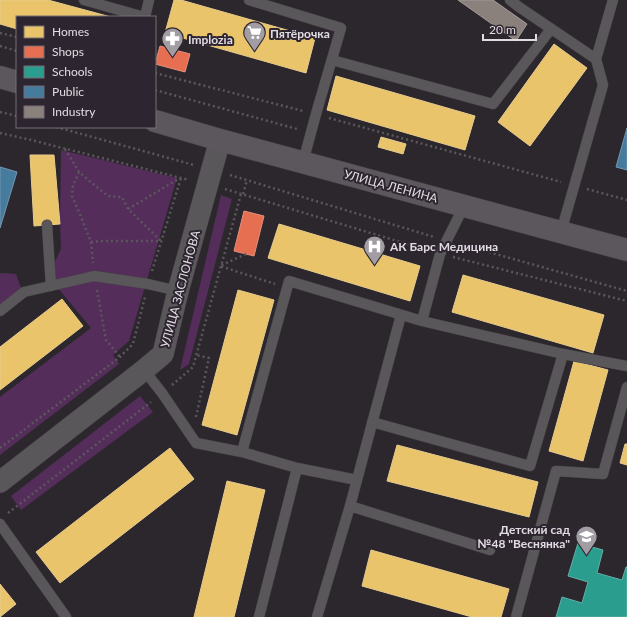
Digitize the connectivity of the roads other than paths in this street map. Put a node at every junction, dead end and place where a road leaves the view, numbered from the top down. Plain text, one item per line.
1 (84, 0) edge
2 (149, 0) edge
3 (248, 0) edge
4 (510, 0) edge
5 (613, 0) edge
6 (520, 3) edge
7 (141, 16) edge
8 (145, 16) edge
9 (551, 29) junction
10 (596, 59) junction
11 (332, 60) junction
12 (0, 77) edge
13 (16, 82) edge
14 (156, 121) edge
15 (220, 140) junction
16 (303, 162) junction
17 (464, 206) junction
18 (47, 225) dead end
19 (561, 232) junction
20 (627, 250) edge
21 (51, 286) junction
22 (178, 291) junction
23 (0, 311) edge
24 (401, 315) junction
25 (422, 321) junction
26 (563, 354) junction
27 (627, 366) edge
28 (144, 370) junction
29 (627, 387) edge
30 (372, 422) junction
31 (242, 452) junction
32 (296, 468) junction
33 (357, 480) junction
34 (0, 482) edge
35 (350, 506) junction
36 (0, 524) edge
37 (490, 550) dead end
38 (66, 617) edge
39 (259, 617) edge
40 (317, 617) edge
41 (516, 617) edge

1 - 7 lane
2 - 8 lane
3 - 11 lane
4 - 6 lane
5 - 10 lane
6 - 9 lane
9 - 10 lane
9 - 11 lane
10 - 19 lane
11 - 16 lane
12 - 13 main road
14 - 15 main road, УЛИЦА ЛЕНИНА
15 - 16 main road, УЛИЦА ЛЕНИНА
15 - 22 street, УЛИЦА ЗАСЛОНОВА
16 - 17 main road, УЛИЦА ЛЕНИНА
17 - 19 main road, УЛИЦА ЛЕНИНА
17 - 25 lane
18 - 21 lane
19 - 20 main road, УЛИЦА ЛЕНИНА
21 - 22 lane
21 - 23 lane
22 - 28 street, УЛИЦА ЗАСЛОНОВА
24 - 25 lane
24 - 30 lane
24 - 31 lane
25 - 26 lane
26 - 27 lane
26 - 30 lane
28 - 31 lane
28 - 34 street, УЛИЦА ЗАСЛОНОВА
29 - 41 lane
30 - 33 lane
31 - 32 lane
32 - 33 lane
32 - 39 lane
33 - 35 lane
35 - 37 lane
35 - 40 lane
36 - 38 lane

